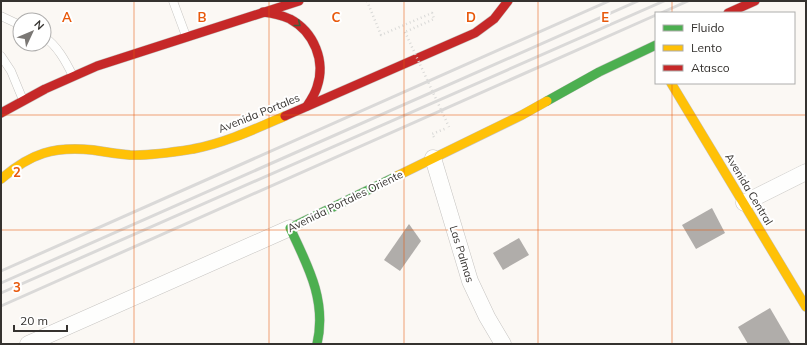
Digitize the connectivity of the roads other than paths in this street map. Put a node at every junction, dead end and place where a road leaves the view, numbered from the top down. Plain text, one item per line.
1 (173, 1) edge
2 (299, 1) edge
3 (508, 1) edge
4 (755, 1) edge
5 (262, 12) junction
6 (730, 12) edge
7 (1, 16) edge
8 (12, 21) edge
9 (187, 37) junction
10 (52, 43) edge
11 (653, 46) edge
12 (1, 56) edge
13 (73, 76) junction
14 (672, 84) edge
15 (24, 100) junction
16 (307, 106) junction
17 (1, 113) edge
18 (433, 158) junction
19 (806, 172) edge
20 (1, 179) edge
21 (744, 203) junction
22 (290, 228) junction
23 (806, 306) edge
24 (28, 344) edge
25 (317, 344) edge
26 (503, 344) edge

1 - 9 lane
2 - 5 street
3 - 16 street, Avenida Portales
4 - 6 street
5 - 9 street
5 -> 16 street
7 - 8 lane
9 - 13 street
10 - 13 lane
11 - 18 street, Avenida Portales Oriente
12 - 15 lane
13 - 15 street
14 - 21 street, Avenida Central
15 - 17 street
16 - 20 street, Avenida Portales
18 - 22 street, Avenida Portales Oriente
18 - 26 street, Las Palmas
19 - 21 street
21 - 23 street, Avenida Central
22 - 24 street, Avenida Portales Oriente
22 - 25 street

